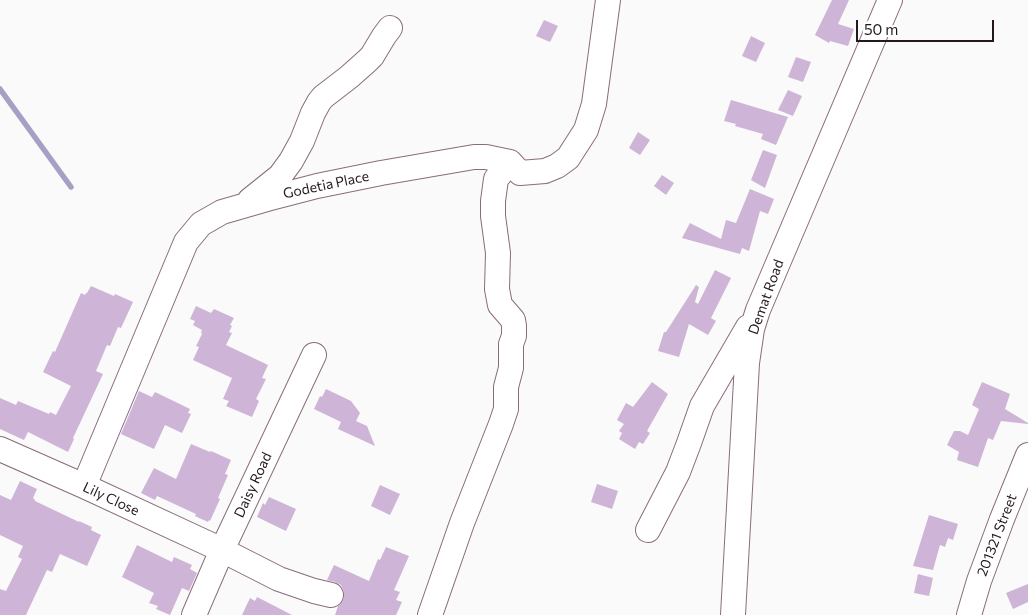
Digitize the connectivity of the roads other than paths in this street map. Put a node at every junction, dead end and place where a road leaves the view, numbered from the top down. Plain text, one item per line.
1 (608, 0) edge
2 (890, 0) edge
3 (390, 28) dead end
4 (510, 162) junction
5 (242, 206) junction
6 (758, 310) junction
7 (314, 355) dead end
8 (0, 449) edge
9 (1028, 456) edge
10 (84, 486) junction
11 (648, 530) dead end
12 (222, 550) junction
13 (331, 594) dead end
14 (973, 612) edge
15 (194, 615) edge
16 (430, 615) edge
17 (733, 615) edge

1 - 4 street, Godetia Place
2 - 6 street, Demat Road
3 - 5 street
4 - 5 street, Godetia Place
4 - 16 street
5 - 10 street, Godetia Place
6 - 11 street
6 - 17 street, Demat Road
7 - 12 street, Daisy Road
8 - 10 street, Lily Close
9 - 14 street, 201321 Street
10 - 12 street, Lily Close
12 - 13 street, Lily Close
12 - 15 street, Daisy Road

